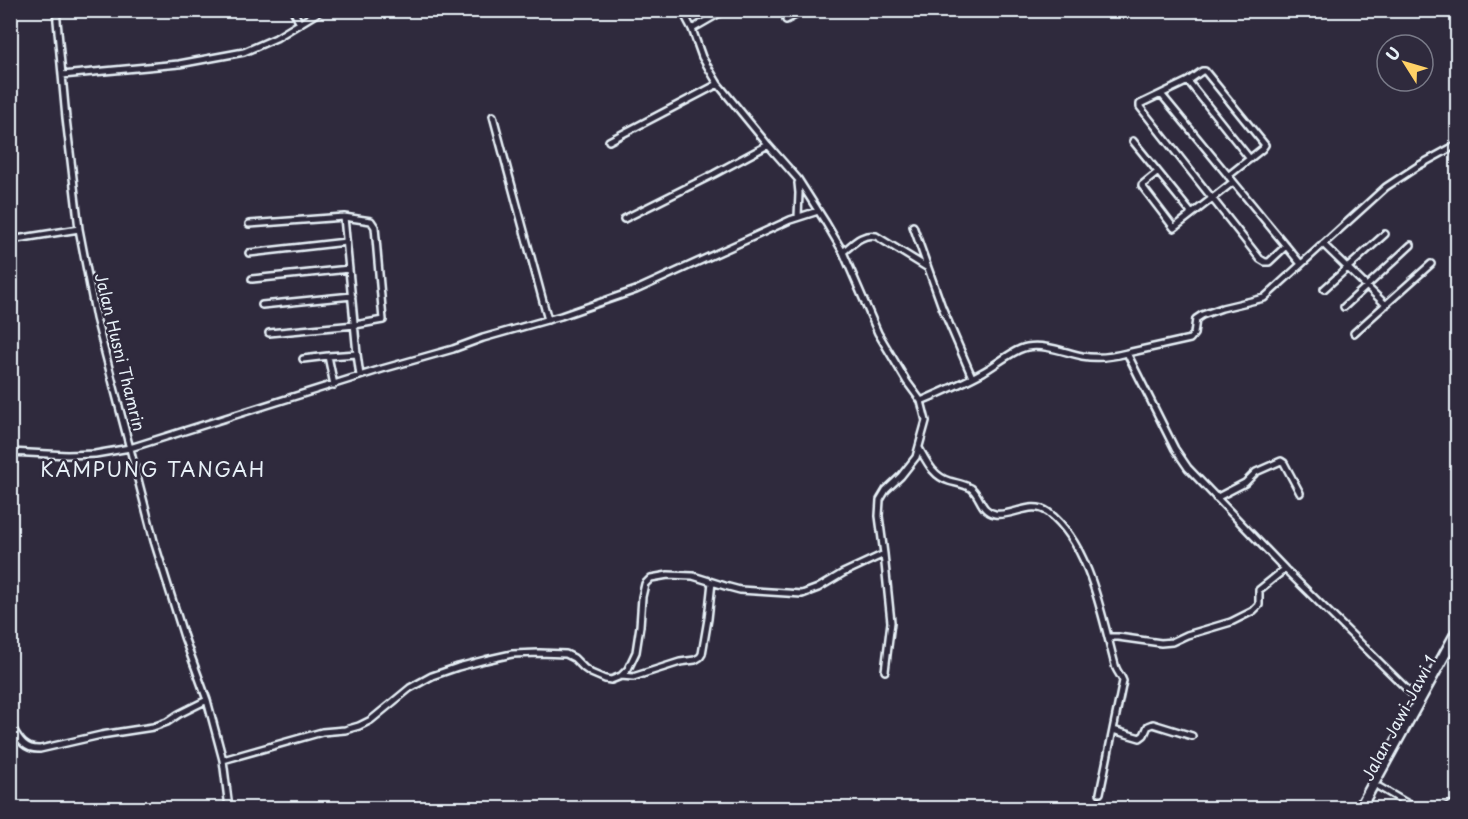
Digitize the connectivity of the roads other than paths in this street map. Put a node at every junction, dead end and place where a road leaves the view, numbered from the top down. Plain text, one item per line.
1 (56, 10) edge
2 (293, 10) edge
3 (322, 10) edge
4 (682, 10) edge
5 (725, 10) edge
6 (805, 10) edge
7 (786, 20) dead end
8 (300, 24) junction
9 (692, 29) junction
10 (62, 75) junction
11 (1188, 81) junction
12 (718, 84) junction
13 (1161, 94) junction
14 (493, 116) dead end
15 (609, 141) dead end
16 (1133, 141) dead end
17 (1458, 144) edge
18 (768, 145) junction
19 (1250, 159) junction
20 (1158, 172) junction
21 (1228, 176) junction
22 (798, 179) junction
23 (1233, 182) junction
24 (1212, 199) junction
25 (818, 211) junction
26 (1192, 214) junction
27 (344, 217) junction
28 (798, 217) junction
29 (624, 219) dead end
30 (249, 224) dead end
31 (913, 226) dead end
32 (79, 228) junction
33 (1384, 234) dead end
34 (10, 240) edge
35 (346, 242) junction
36 (1323, 244) junction
37 (1411, 245) dead end
38 (1286, 246) junction
39 (843, 252) junction
40 (249, 253) dead end
41 (1301, 264) junction
42 (1431, 264) dead end
43 (1348, 267) junction
44 (928, 268) junction
45 (349, 269) junction
46 (252, 279) dead end
47 (1367, 285) junction
48 (1324, 289) dead end
49 (352, 296) junction
50 (262, 305) dead end
51 (1386, 305) junction
52 (1344, 307) dead end
53 (548, 320) junction
54 (355, 325) junction
55 (269, 333) dead end
56 (1354, 333) dead end
57 (1128, 353) junction
58 (357, 354) junction
59 (328, 356) junction
60 (303, 359) dead end
61 (360, 376) junction
62 (972, 377) junction
63 (334, 385) junction
64 (921, 402) junction
65 (130, 448) junction
66 (919, 448) junction
67 (10, 452) edge
68 (1300, 493) dead end
69 (1216, 498) junction
70 (884, 554) junction
71 (1285, 569) junction
72 (712, 582) junction
73 (1458, 630) edge
74 (1113, 637) junction
75 (1458, 642) edge
76 (1448, 653) junction
77 (885, 671) dead end
78 (621, 676) junction
79 (207, 700) junction
80 (1419, 701) junction
81 (10, 724) edge
82 (1113, 730) junction
83 (1192, 736) dead end
84 (223, 760) junction
85 (1379, 787) junction
86 (1100, 793) dead end
87 (1458, 802) edge
88 (229, 808) edge
89 (1364, 808) edge
90 (1415, 808) edge
91 (1444, 808) edge

1 - 10 street, Jalan Husni Thamrin
2 - 8 street
3 - 8 street
4 - 9 street
5 - 9 street
6 - 7 street
8 - 10 street
9 - 12 street
10 - 32 street, Jalan Husni Thamrin
11 - 13 street
11 - 19 street
11 - 19 street
12 - 15 street
12 - 18 street
13 - 21 street
13 - 24 street
14 - 53 street
16 - 20 street
17 - 36 street
18 - 22 street
18 - 29 street
19 - 21 street
20 - 26 street
20 - 26 street
21 - 23 street
22 - 25 street
22 - 28 street
23 - 24 street
23 - 38 street
24 - 26 street
24 - 38 street
25 - 28 street
25 - 39 street
27 - 30 street
27 - 35 street
27 - 54 street
28 - 53 street
31 - 44 street
32 - 34 street
32 - 65 street, Jalan Husni Thamrin
33 - 43 street
35 - 40 street
35 - 45 street
36 - 41 street
36 - 43 street
37 - 47 street
38 - 41 street
39 - 44 street
39 - 64 street
41 - 57 street
42 - 51 street
43 - 47 street
43 - 48 street
44 - 62 street
45 - 46 street
45 - 49 street
47 - 51 street
47 - 52 street
49 - 50 street
49 - 54 street
51 - 56 street
53 - 61 street
54 - 55 street
54 - 58 street
57 - 62 street
57 - 69 street
58 - 59 street
58 - 61 street
59 - 60 street
59 - 63 street
61 - 63 street
62 - 64 street
63 - 65 street
64 - 66 street
65 - 67 street
65 - 79 street, Jalan Husni Thamrin
66 - 70 street
66 - 74 street
68 - 69 street
69 - 71 street
70 - 72 street
70 - 77 street
71 - 74 street
71 - 80 street
72 - 78 street
72 - 78 street
73 - 76 highway
74 - 82 street
75 - 76 highway, Jalan Jawi-Jawi 1
76 - 80 highway
76 - 85 highway, Jalan Jawi-Jawi 1
78 - 84 street
79 - 81 street
79 - 84 street, Jalan Husni Thamrin
80 - 89 highway
82 - 83 street
82 - 86 street
84 - 88 street, Jalan Husni Thamrin
85 - 89 highway, Jalan Jawi-Jawi 1
85 - 90 street
87 - 91 street

